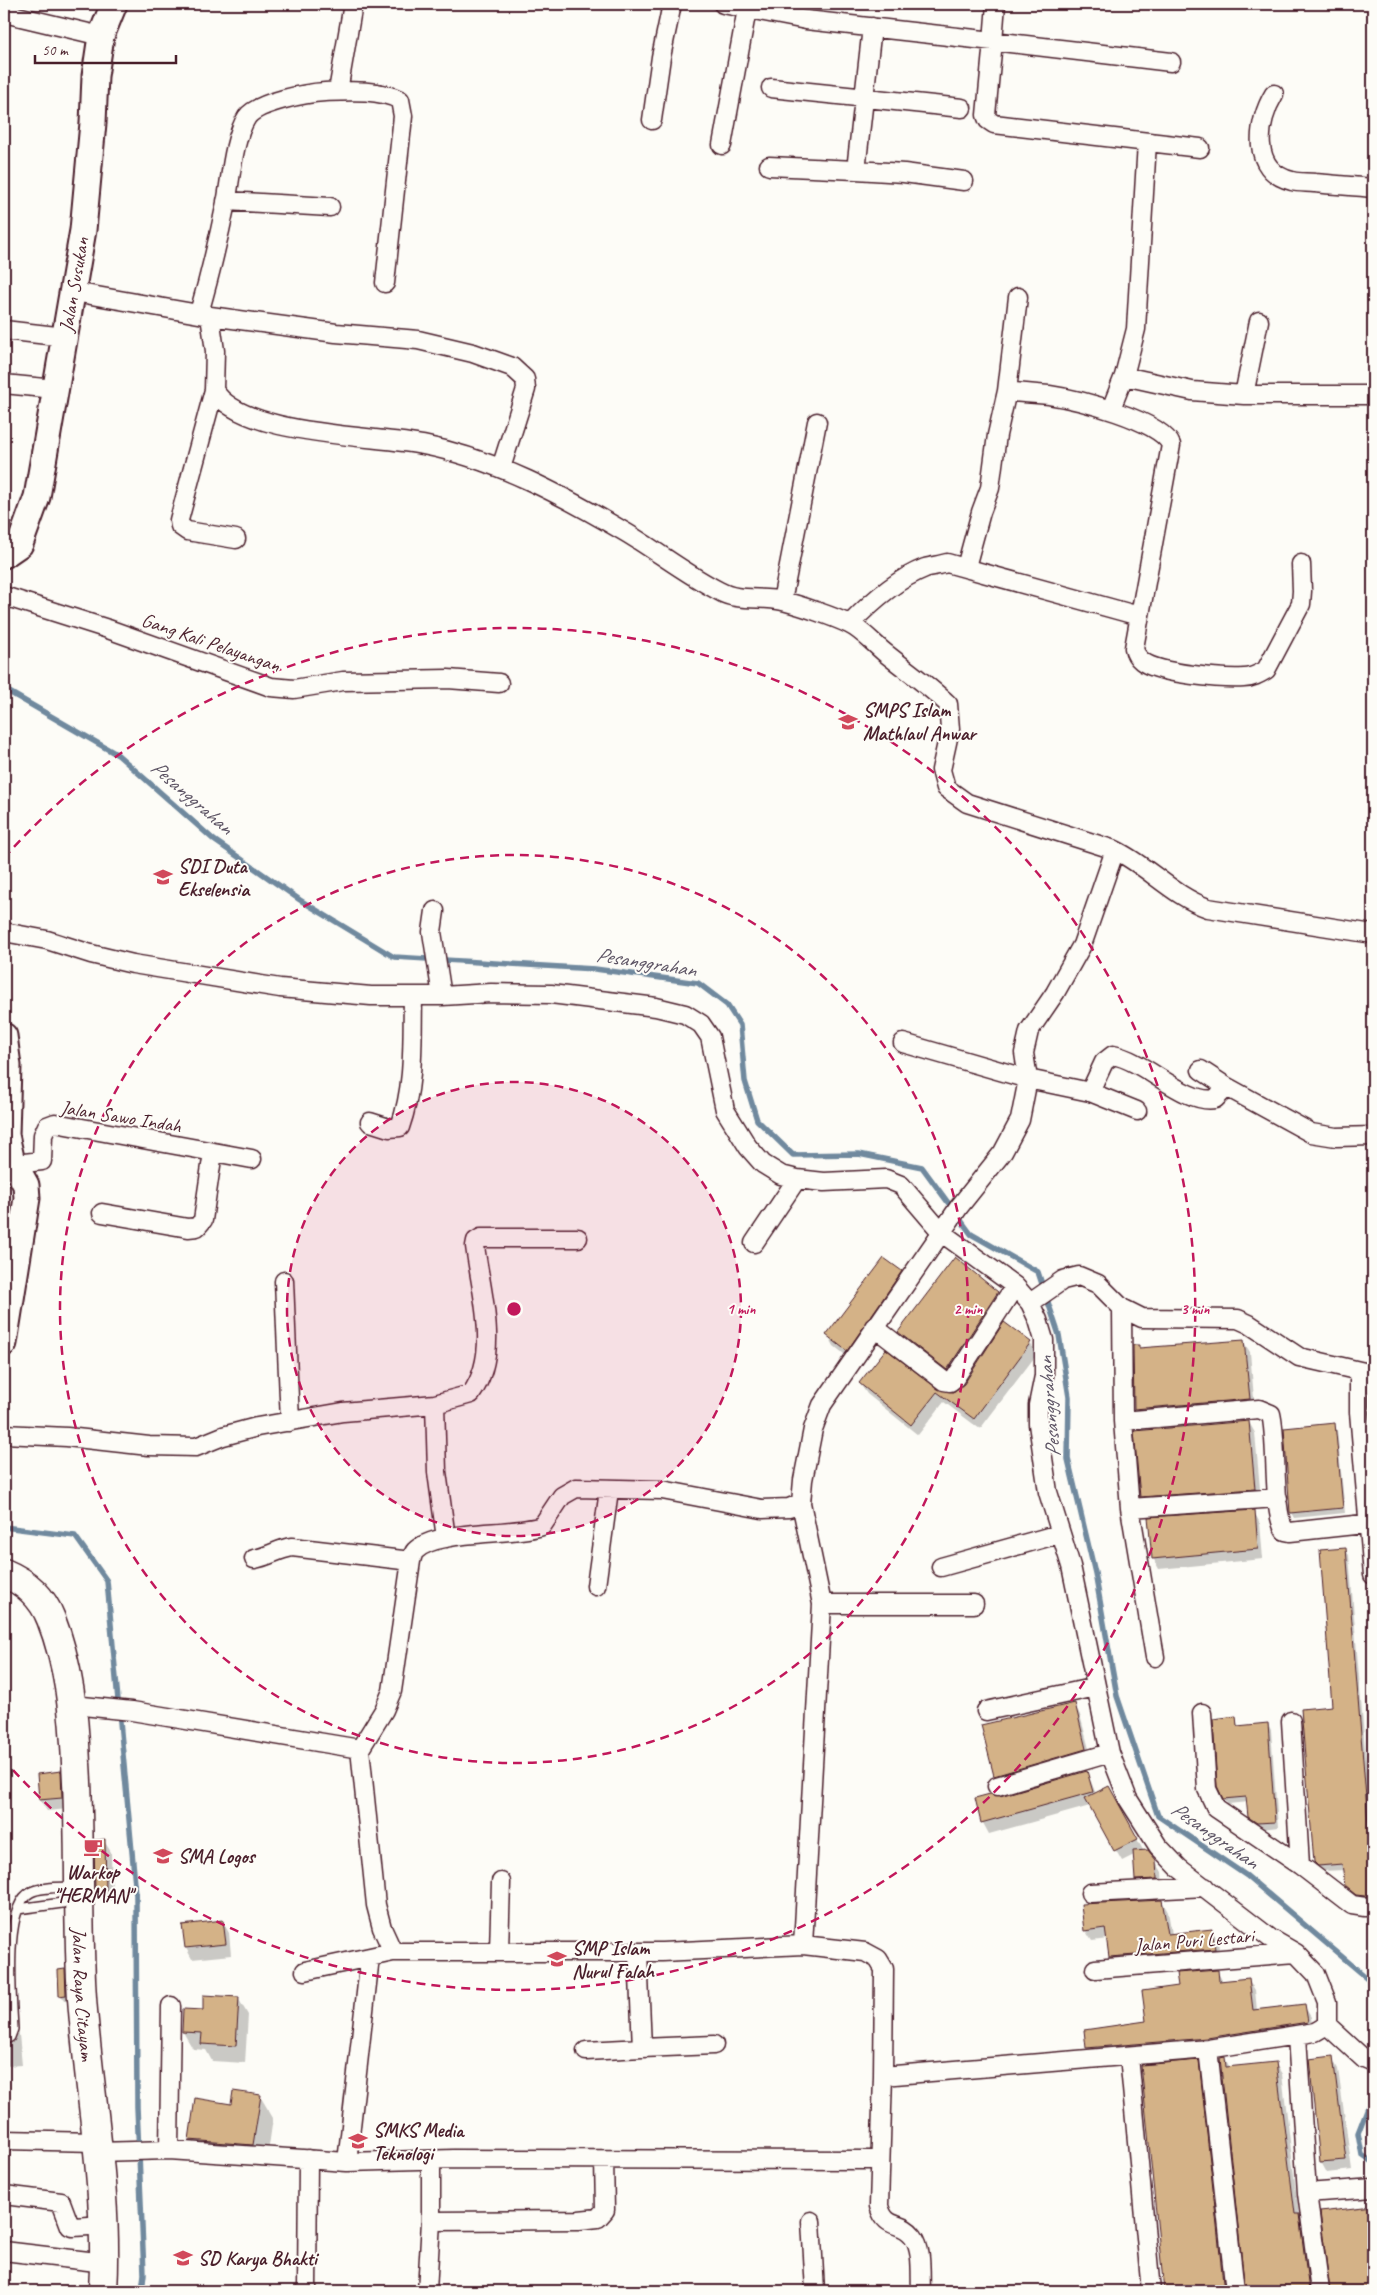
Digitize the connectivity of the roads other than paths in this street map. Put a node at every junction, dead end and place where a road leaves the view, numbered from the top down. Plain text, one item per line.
1 (114, 4) edge
2 (353, 4) edge
3 (672, 4) edge
4 (724, 4) edge
5 (996, 4) edge
6 (747, 9) junction
7 (4, 13) edge
8 (872, 27) junction
9 (101, 36) junction
10 (993, 41) junction
11 (1171, 62) dead end
12 (772, 88) dead end
13 (338, 91) junction
14 (1274, 94) dead end
15 (864, 98) junction
16 (962, 108) dead end
17 (652, 120) dead end
18 (1147, 142) junction
19 (722, 145) dead end
20 (1200, 148) dead end
21 (769, 166) dead end
22 (856, 170) junction
23 (964, 181) dead end
24 (1373, 188) edge
25 (226, 201) junction
26 (330, 207) dead end
27 (384, 283) dead end
28 (74, 292) junction
29 (1018, 297) dead end
30 (205, 314) junction
31 (1259, 321) dead end
32 (4, 330) edge
33 (65, 337) junction
34 (1124, 376) junction
35 (4, 384) edge
36 (55, 389) junction
37 (214, 390) junction
38 (1007, 391) junction
39 (1244, 395) junction
40 (1373, 395) edge
41 (1111, 410) junction
42 (817, 422) dead end
43 (501, 468) junction
44 (236, 539) dead end
45 (4, 555) edge
46 (1301, 564) dead end
47 (966, 567) junction
48 (4, 596) edge
49 (782, 601) junction
50 (1139, 616) junction
51 (850, 624) junction
52 (499, 683) dead end
53 (1115, 850) junction
54 (434, 911) dead end
55 (4, 932) edge
56 (1373, 934) edge
57 (441, 988) junction
58 (413, 997) junction
59 (4, 1036) edge
60 (903, 1043) dead end
61 (1200, 1070) dead end
62 (1028, 1079) junction
63 (1227, 1087) junction
64 (1090, 1092) junction
65 (1137, 1111) dead end
66 (5, 1116) edge
67 (370, 1122) dead end
68 (1373, 1136) edge
69 (212, 1152) junction
70 (252, 1159) dead end
71 (14, 1164) junction
72 (797, 1179) junction
73 (102, 1213) dead end
74 (945, 1229) junction
75 (578, 1238) dead end
76 (754, 1243) dead end
77 (11, 1253) edge
78 (284, 1282) dead end
79 (1015, 1286) junction
80 (1035, 1299) junction
81 (1122, 1308) junction
82 (874, 1326) junction
83 (4, 1343) edge
84 (1366, 1373) edge
85 (435, 1404) junction
86 (1123, 1421) junction
87 (290, 1422) junction
88 (4, 1434) edge
89 (609, 1490) junction
90 (1278, 1498) junction
91 (801, 1503) junction
92 (1130, 1508) junction
93 (1372, 1523) edge
94 (1059, 1534) junction
95 (446, 1538) junction
96 (254, 1559) dead end
97 (411, 1561) junction
98 (941, 1567) dead end
99 (4, 1573) edge
100 (1373, 1575) edge
101 (596, 1586) dead end
102 (822, 1604) junction
103 (974, 1604) dead end
104 (1155, 1657) dead end
105 (1096, 1687) junction
106 (73, 1705) junction
107 (986, 1711) dead end
108 (1202, 1713) dead end
109 (1291, 1722) dead end
110 (360, 1749) junction
111 (1110, 1753) junction
112 (997, 1786) dead end
113 (1300, 1865) junction
114 (501, 1882) dead end
115 (1205, 1887) junction
116 (79, 1894) junction
117 (1090, 1894) dead end
118 (1373, 1906) edge
119 (18, 1910) junction
120 (803, 1945) junction
121 (393, 1952) junction
122 (499, 1952) junction
123 (638, 1952) junction
124 (1296, 1953) junction
125 (370, 1957) junction
126 (1095, 1969) dead end
127 (304, 1971) dead end
128 (171, 2006) dead end
129 (1327, 2024) junction
130 (1297, 2036) junction
131 (4, 2040) edge
132 (714, 2045) dead end
133 (642, 2048) junction
134 (1208, 2049) junction
135 (586, 2051) dead end
136 (1129, 2056) junction
137 (1369, 2061) edge
138 (883, 2076) junction
139 (4, 2140) edge
140 (102, 2149) junction
141 (163, 2150) junction
142 (308, 2159) junction
143 (431, 2160) junction
144 (604, 2160) junction
145 (880, 2160) junction
146 (347, 2162) junction
147 (1373, 2188) edge
148 (1307, 2193) junction
149 (4, 2195) edge
150 (431, 2220) junction
151 (811, 2221) dead end
152 (105, 2225) junction
153 (4, 2251) edge
154 (104, 2263) junction
155 (103, 2291) edge
156 (307, 2291) edge
157 (427, 2291) edge
158 (815, 2291) edge
159 (921, 2291) edge
160 (1151, 2291) edge
161 (1235, 2291) edge
162 (1320, 2291) edge

1 - 9 street, Jalan Susukan
2 - 13 street
3 - 17 street
4 - 6 street
5 - 10 street
6 - 8 street
6 - 19 street
7 - 9 street
8 - 10 street
8 - 15 street
9 - 28 street, Jalan Susukan
10 - 11 street
10 - 18 street
12 - 15 street
13 - 25 street
13 - 27 street
14 - 24 street
15 - 16 street
15 - 22 street
18 - 20 street
18 - 34 street
21 - 22 street
22 - 23 street
25 - 26 street
25 - 30 street
28 - 30 street
28 - 33 street, Jalan Susukan
29 - 38 street
30 - 37 street
30 - 43 street
31 - 39 street
32 - 33 street
33 - 36 street, Jalan Susukan
34 - 39 street
34 - 41 street
35 - 36 street
36 - 45 street, Jalan Susukan
37 - 43 street
37 - 44 street
38 - 41 street
38 - 47 street
39 - 40 street
41 - 50 street
42 - 49 street
43 - 49 street
46 - 50 street
47 - 50 street
47 - 51 street
48 - 52 street, Gang Kali Pelayangan
49 - 51 street
51 - 53 street
53 - 56 street
53 - 62 street
54 - 57 street
55 - 58 street
57 - 58 street
57 - 72 street
58 - 67 street
59 - 66 street
60 - 62 street
61 - 63 street
62 - 64 street
62 - 74 street
63 - 64 street
63 - 68 street
64 - 65 street
66 - 71 street
69 - 70 street, Jalan Sawo Indah
69 - 71 street, Jalan Sawo Indah
69 - 73 street
71 - 77 street
72 - 74 street
72 - 76 street
74 - 79 street
74 - 82 street
75 - 85 street
77 - 83 street
78 - 87 street
79 - 80 street
79 - 82 street
80 - 81 street
80 - 94 street
81 - 84 street
81 - 86 street
82 - 91 street
84 - 93 street
85 - 87 street
85 - 95 street
86 - 90 street
86 - 92 street
87 - 88 street
89 - 91 street
89 - 95 street
89 - 101 street
90 - 92 street
90 - 93 street
91 - 102 street
92 - 104 street
93 - 100 street
94 - 98 street
94 - 105 street
95 - 97 street
96 - 97 street
97 - 110 street
99 - 106 main road, Jalan Raya Citayam
102 - 103 street
102 - 120 street
105 - 107 street
105 - 111 street
106 - 110 street
106 - 116 main road, Jalan Raya Citayam
108 - 113 street
109 - 113 street
110 - 121 street
111 - 112 street
111 - 115 street
113 - 118 street
114 - 122 street
115 - 117 street
115 - 124 street
116 - 119 lane
116 - 119 lane
116 - 140 main road, Jalan Raya Citayam
119 - 131 lane
120 - 123 street
120 - 138 street
121 - 122 street
121 - 125 street
122 - 123 street
123 - 133 street
124 - 126 street, Jalan Puri Lestari
124 - 129 street
125 - 127 street
125 - 146 street
128 - 141 street
129 - 130 street
129 - 137 street
130 - 134 street
130 - 148 street
132 - 133 street
133 - 135 street
134 - 136 street
134 - 161 street
136 - 138 street
136 - 160 street
138 - 145 street
139 - 140 street
140 - 141 street
140 - 152 main road, Jalan Raya Citayam
141 - 142 street
142 - 146 street
142 - 156 street
143 - 144 street
143 - 146 street
143 - 150 street
144 - 145 street
144 - 150 street
145 - 159 street
147 - 148 street
148 - 162 street
149 - 152 street
150 - 157 street
151 - 158 street
152 - 154 main road, Jalan Raya Citayam
153 - 154 street
154 - 155 main road, Jalan Raya Citayam

